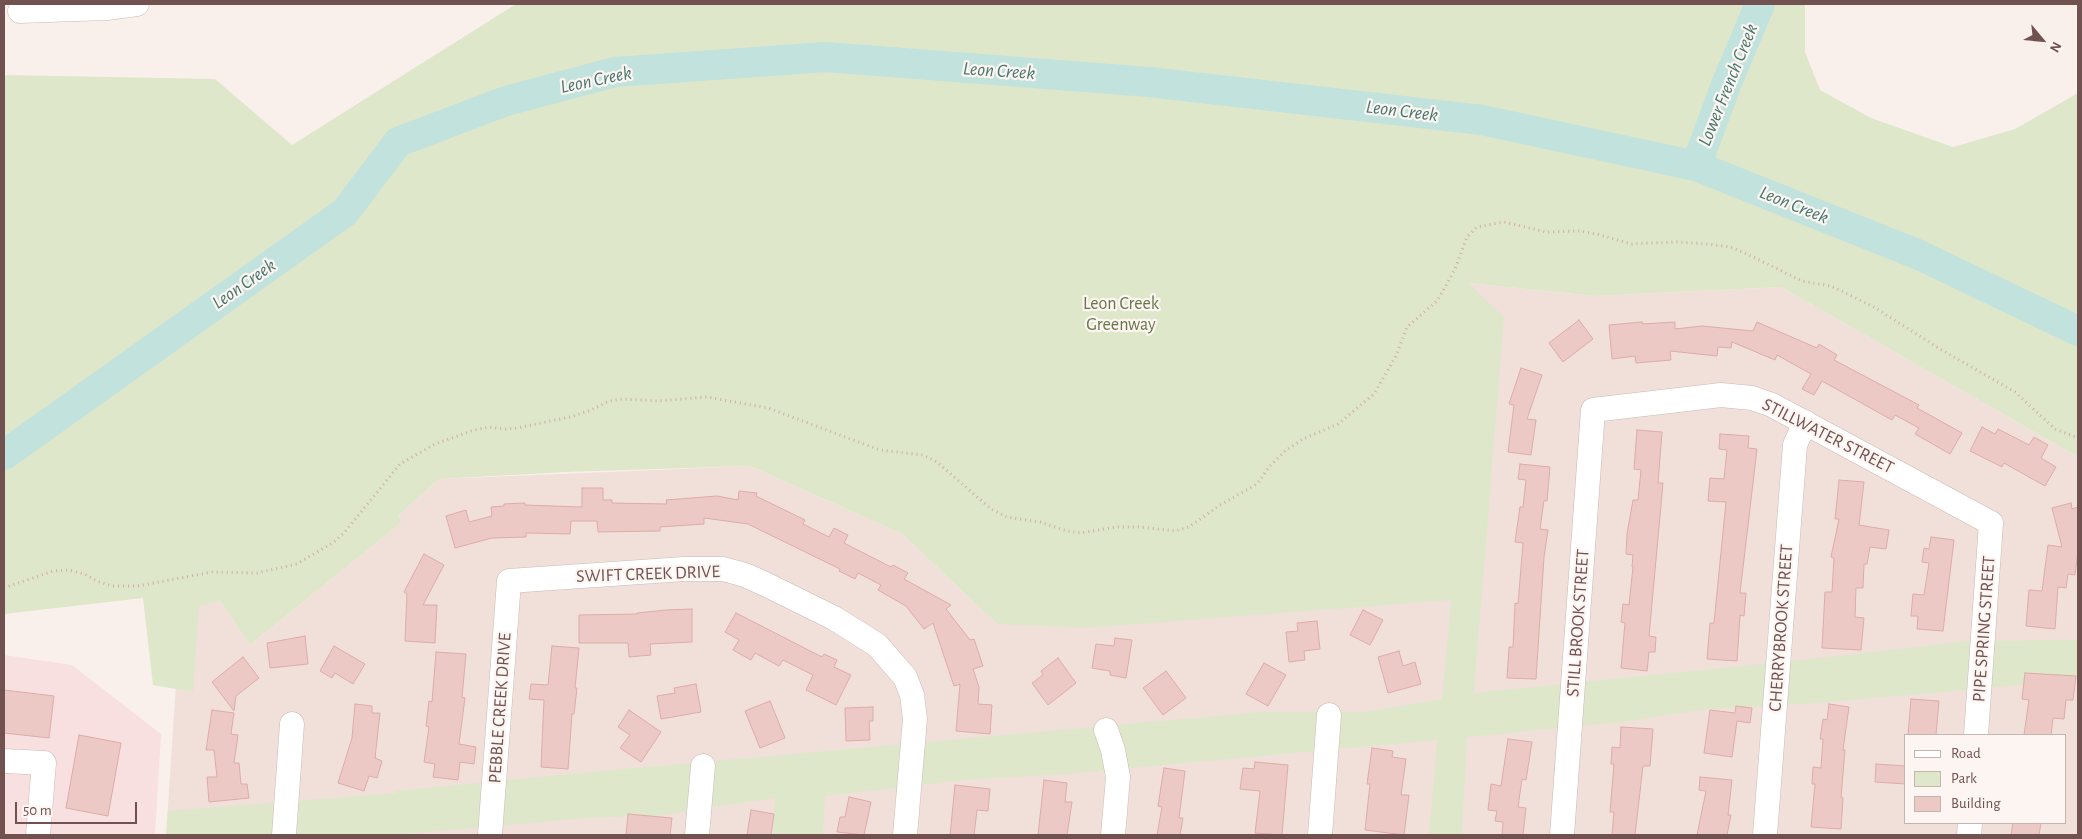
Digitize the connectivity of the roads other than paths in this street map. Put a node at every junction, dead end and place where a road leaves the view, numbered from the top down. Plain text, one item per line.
1 (137, 4) edge
2 (20, 11) dead end
3 (1593, 410) joint
4 (1805, 422) junction
5 (1991, 523) joint
6 (509, 581) joint
7 (1329, 715) dead end
8 (292, 724) dead end
9 (1106, 730) dead end
10 (1976, 734) edge
11 (4, 761) edge
12 (703, 766) dead end
13 (38, 835) edge
14 (284, 835) edge
15 (490, 835) edge
16 (698, 835) edge
17 (905, 835) edge
18 (1113, 835) edge
19 (1320, 835) edge
20 (1562, 835) edge
21 (1765, 835) edge

1 - 2 street
3 - 4 street, STILLWATER STREET
3 - 20 street, STILL BROOK STREET
4 - 5 street, STILLWATER STREET
4 - 21 street, CHERRYBROOK STREET
5 - 10 street, PIPE SPRING STREET
6 - 15 street, PEBBLE CREEK DRIVE
6 - 17 street, SWIFT CREEK DRIVE
7 - 19 street
8 - 14 street
9 - 18 street
11 - 13 street
12 - 16 street

